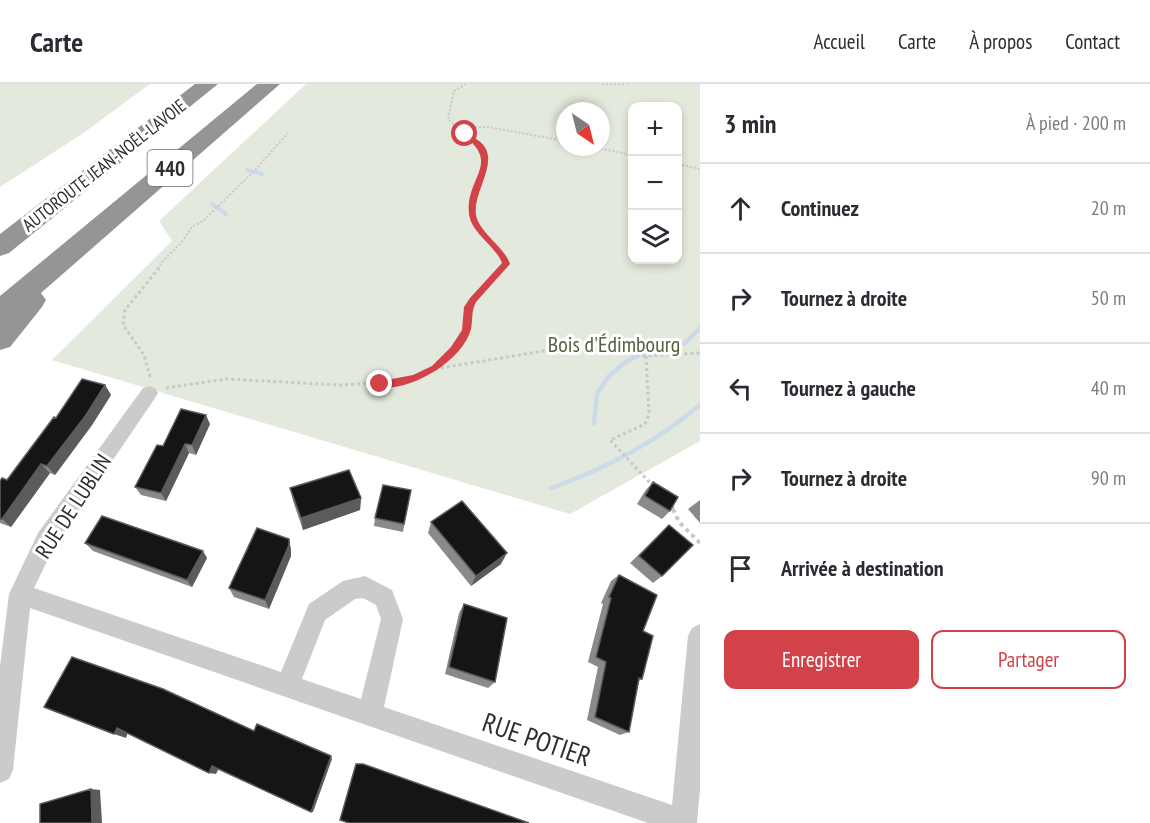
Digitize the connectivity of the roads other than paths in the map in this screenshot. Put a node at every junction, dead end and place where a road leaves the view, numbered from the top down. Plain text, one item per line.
1 (208, 84) edge
2 (270, 84) edge
3 (98, 170) junction
4 (0, 217) edge
5 (0, 247) edge
6 (71, 252) junction
7 (0, 312) edge
8 (0, 339) edge
9 (149, 393) road end
10 (20, 594) junction
11 (700, 636) edge
12 (287, 686) junction
13 (370, 714) junction
14 (0, 770) edge
15 (684, 822) edge

1 - 3 highway, AUTOROUTE JEAN-NOËL-LAVOIE / 440
2 - 6 highway, AUTOROUTE JEAN-NOËL-LAVOIE / 440
3 - 4 highway
3 - 5 highway, AUTOROUTE JEAN-NOËL-LAVOIE / 440
6 - 7 highway, AUTOROUTE JEAN-NOËL-LAVOIE / 440
6 - 8 highway
9 - 10 street, RUE DE LUBLIN
10 - 12 street, RUE POTIER
10 - 14 street, RUE DE LUBLIN
11 - 15 street
12 - 13 street, RUE POTIER
12 - 13 street
13 - 15 street, RUE POTIER

